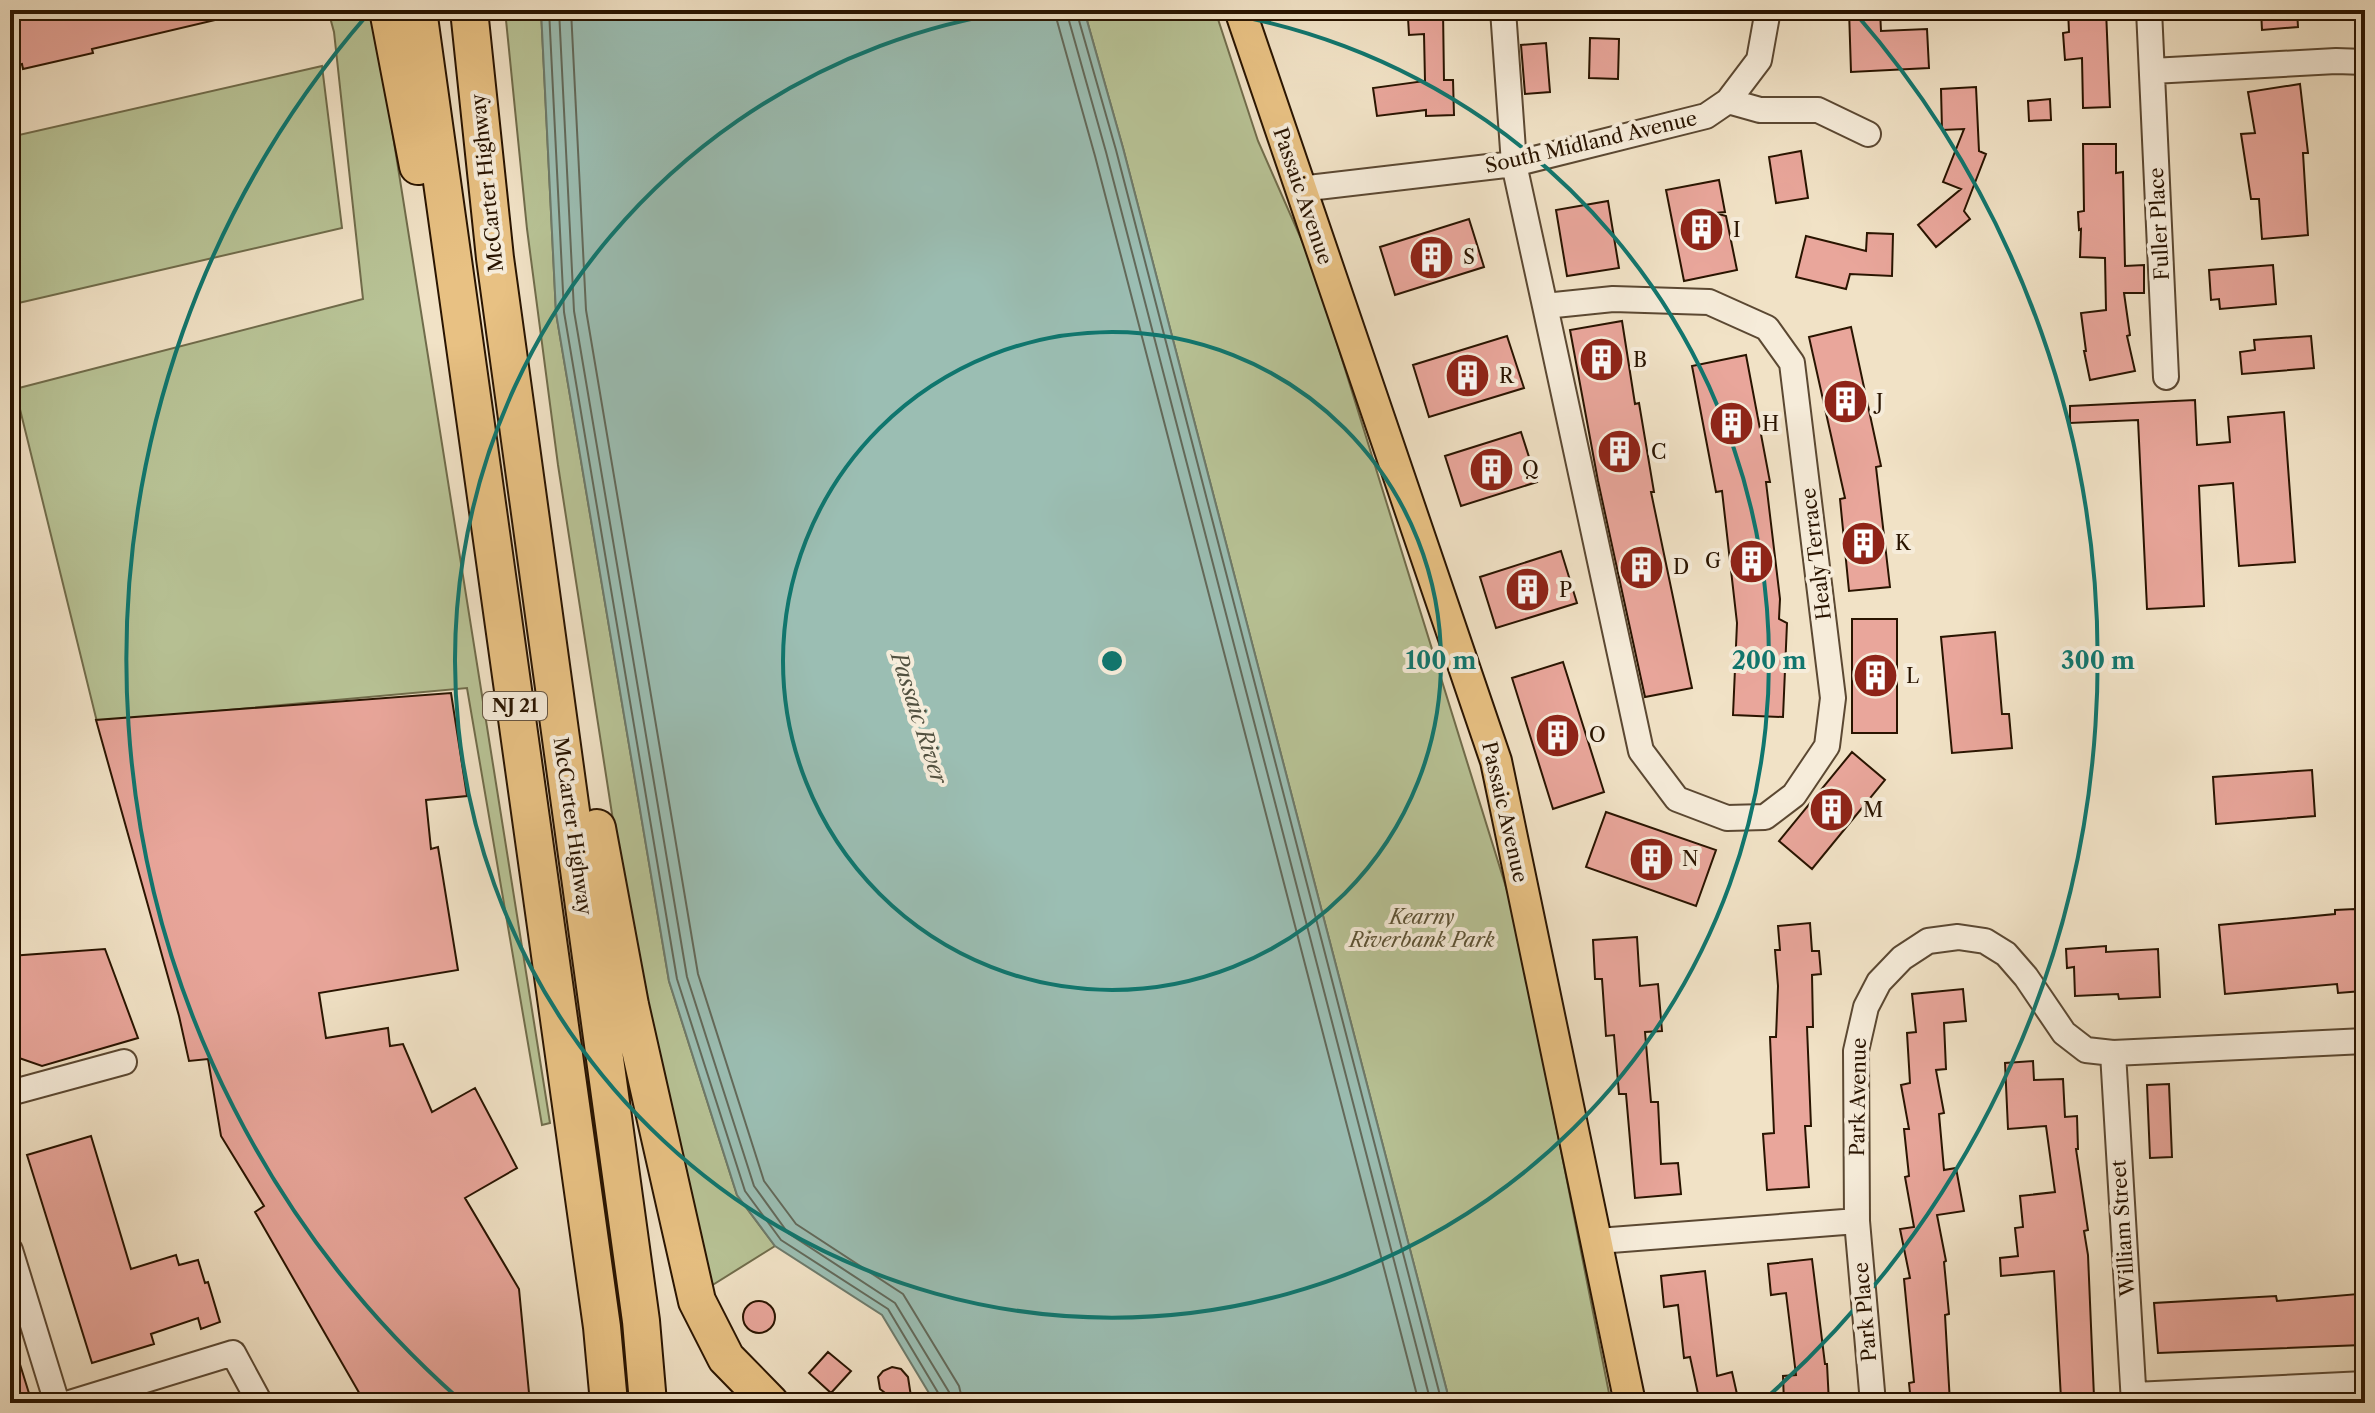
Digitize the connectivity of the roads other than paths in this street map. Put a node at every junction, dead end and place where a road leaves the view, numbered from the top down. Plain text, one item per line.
1 (388, 10) edge
2 (418, 10) edge
3 (469, 10) edge
4 (1240, 10) edge
5 (1503, 10) edge
6 (1768, 10) edge
7 (2149, 10) edge
8 (2365, 62) edge
9 (2152, 71) junction
10 (1728, 101) junction
11 (1868, 134) dead end
12 (1514, 164) junction
13 (1300, 189) junction
14 (1545, 306) junction
15 (2166, 377) dead end
16 (475, 422) junction
17 (522, 456) junction
18 (2365, 1041) edge
19 (2113, 1053) junction
20 (124, 1062) dead end
21 (10, 1093) edge
22 (1857, 1221) junction
23 (1598, 1241) junction
24 (10, 1250) edge
25 (2365, 1384) edge
26 (2134, 1399) edge
27 (57, 1403) edge
28 (70, 1403) edge
29 (260, 1403) edge
30 (609, 1403) edge
31 (648, 1403) edge
32 (770, 1403) edge
33 (1630, 1403) edge
34 (1873, 1403) edge

1 - 16 highway
2 - 16 highway, NJ 21
3 - 17 highway, McCarter Highway / NJ 21
4 - 13 main road, Passaic Avenue
5 - 12 street, Healy Terrace
6 - 10 street, South Midland Avenue
7 - 9 street, Fuller Place
8 - 9 street
9 - 15 street, Fuller Place
10 - 11 street
10 - 12 street, South Midland Avenue
12 - 13 street, South Midland Avenue
12 - 14 street, Healy Terrace
13 - 23 main road, Passaic Avenue
14 - 14 street, Healy Terrace
16 - 30 highway, NJ 21
17 - 31 highway, McCarter Highway / NJ 21
17 - 32 highway
18 - 19 street, Park Avenue
19 - 22 street, Park Avenue
19 - 26 street, William Street
20 - 21 street
22 - 23 street
22 - 34 street, Park Place
23 - 33 main road, Passaic Avenue
24 - 27 street
25 - 26 street
28 - 29 street

